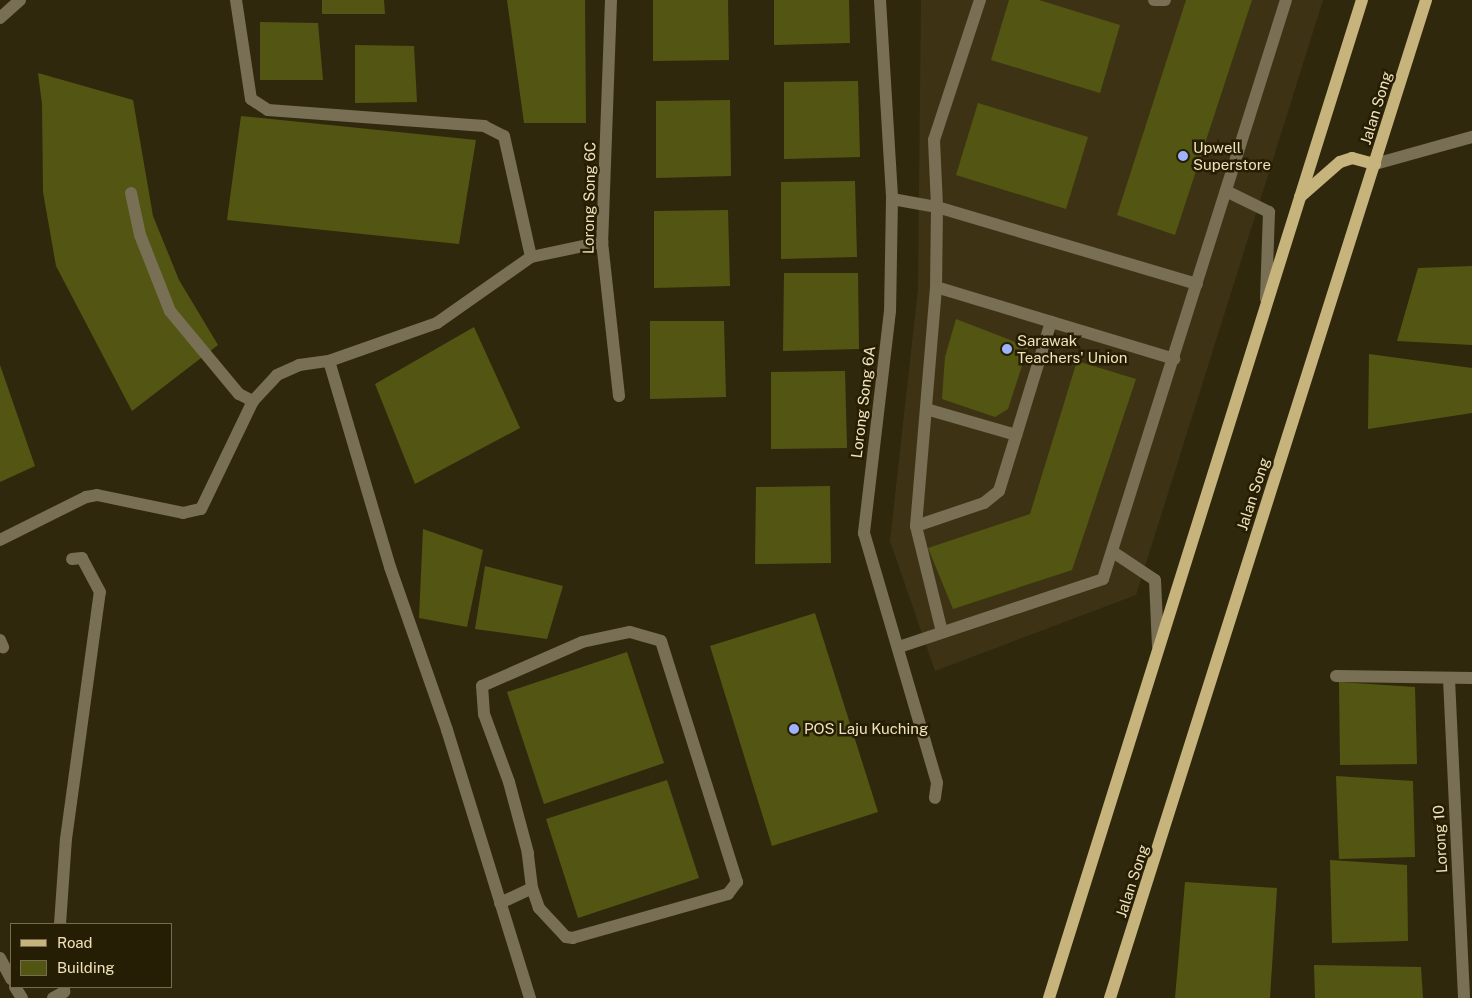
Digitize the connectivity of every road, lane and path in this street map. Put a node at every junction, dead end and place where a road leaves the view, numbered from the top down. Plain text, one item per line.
1 (20, 0) edge
2 (236, 0) edge
3 (611, 0) edge
4 (880, 0) edge
5 (980, 0) edge
6 (1154, 0) edge
7 (1165, 0) edge
8 (1286, 0) edge
9 (1362, 0) edge
10 (1426, 0) edge
11 (0, 18) edge
12 (1472, 137) edge
13 (1375, 164) junction
14 (1226, 190) junction
15 (131, 194) dead end
16 (1300, 197) junction
17 (892, 199) junction
18 (937, 207) junction
19 (602, 242) junction
20 (531, 257) junction
21 (1196, 284) junction
22 (936, 287) junction
23 (1266, 306) junction
24 (1051, 322) junction
25 (1174, 359) junction
26 (330, 361) junction
27 (619, 396) dead end
28 (253, 401) junction
29 (926, 408) junction
30 (1016, 435) junction
31 (916, 526) junction
32 (0, 540) edge
33 (1113, 552) junction
34 (72, 559) dead end
35 (942, 632) junction
36 (1158, 646) junction
37 (899, 647) junction
38 (1336, 676) dead end
39 (1472, 678) edge
40 (1449, 679) junction
41 (935, 798) dead end
42 (532, 888) junction
43 (500, 903) junction
44 (60, 923) edge
45 (0, 958) edge
46 (10, 977) edge
47 (64, 988) edge
48 (53, 998) edge
49 (530, 998) edge
50 (1049, 998) edge
51 (1110, 998) edge
52 (1464, 998) edge

1 - 11 street
2 - 20 street
3 - 19 street, Lorong Song 6C
4 - 17 street, Lorong Song 6A
5 - 18 street
6 - 7 street
8 - 14 street
9 - 16 main road
10 - 13 main road, Jalan Song
12 - 13 street
13 - 16 main road
13 - 51 main road, Jalan Song
14 - 21 street
14 - 23 street
15 - 28 street
16 - 23 main road
17 - 18 street
17 - 37 street, Lorong Song 6A
18 - 21 street
18 - 22 street
19 - 20 street
19 - 27 street, Lorong Song 6C
20 - 26 street
21 - 25 street
22 - 24 street
22 - 29 street
23 - 36 main road
24 - 25 street
24 - 30 street
25 - 33 street
26 - 28 street
26 - 43 street
28 - 32 street
29 - 30 street
29 - 31 street
30 - 31 street
31 - 35 street
33 - 35 street
33 - 36 street
34 - 44 street
35 - 37 street
36 - 50 main road
37 - 41 street, Lorong Song 6A
38 - 40 street
39 - 40 street
40 - 52 street, Lorong 10
42 - 42 street
42 - 43 street
43 - 49 street
45 - 46 street
47 - 48 street

